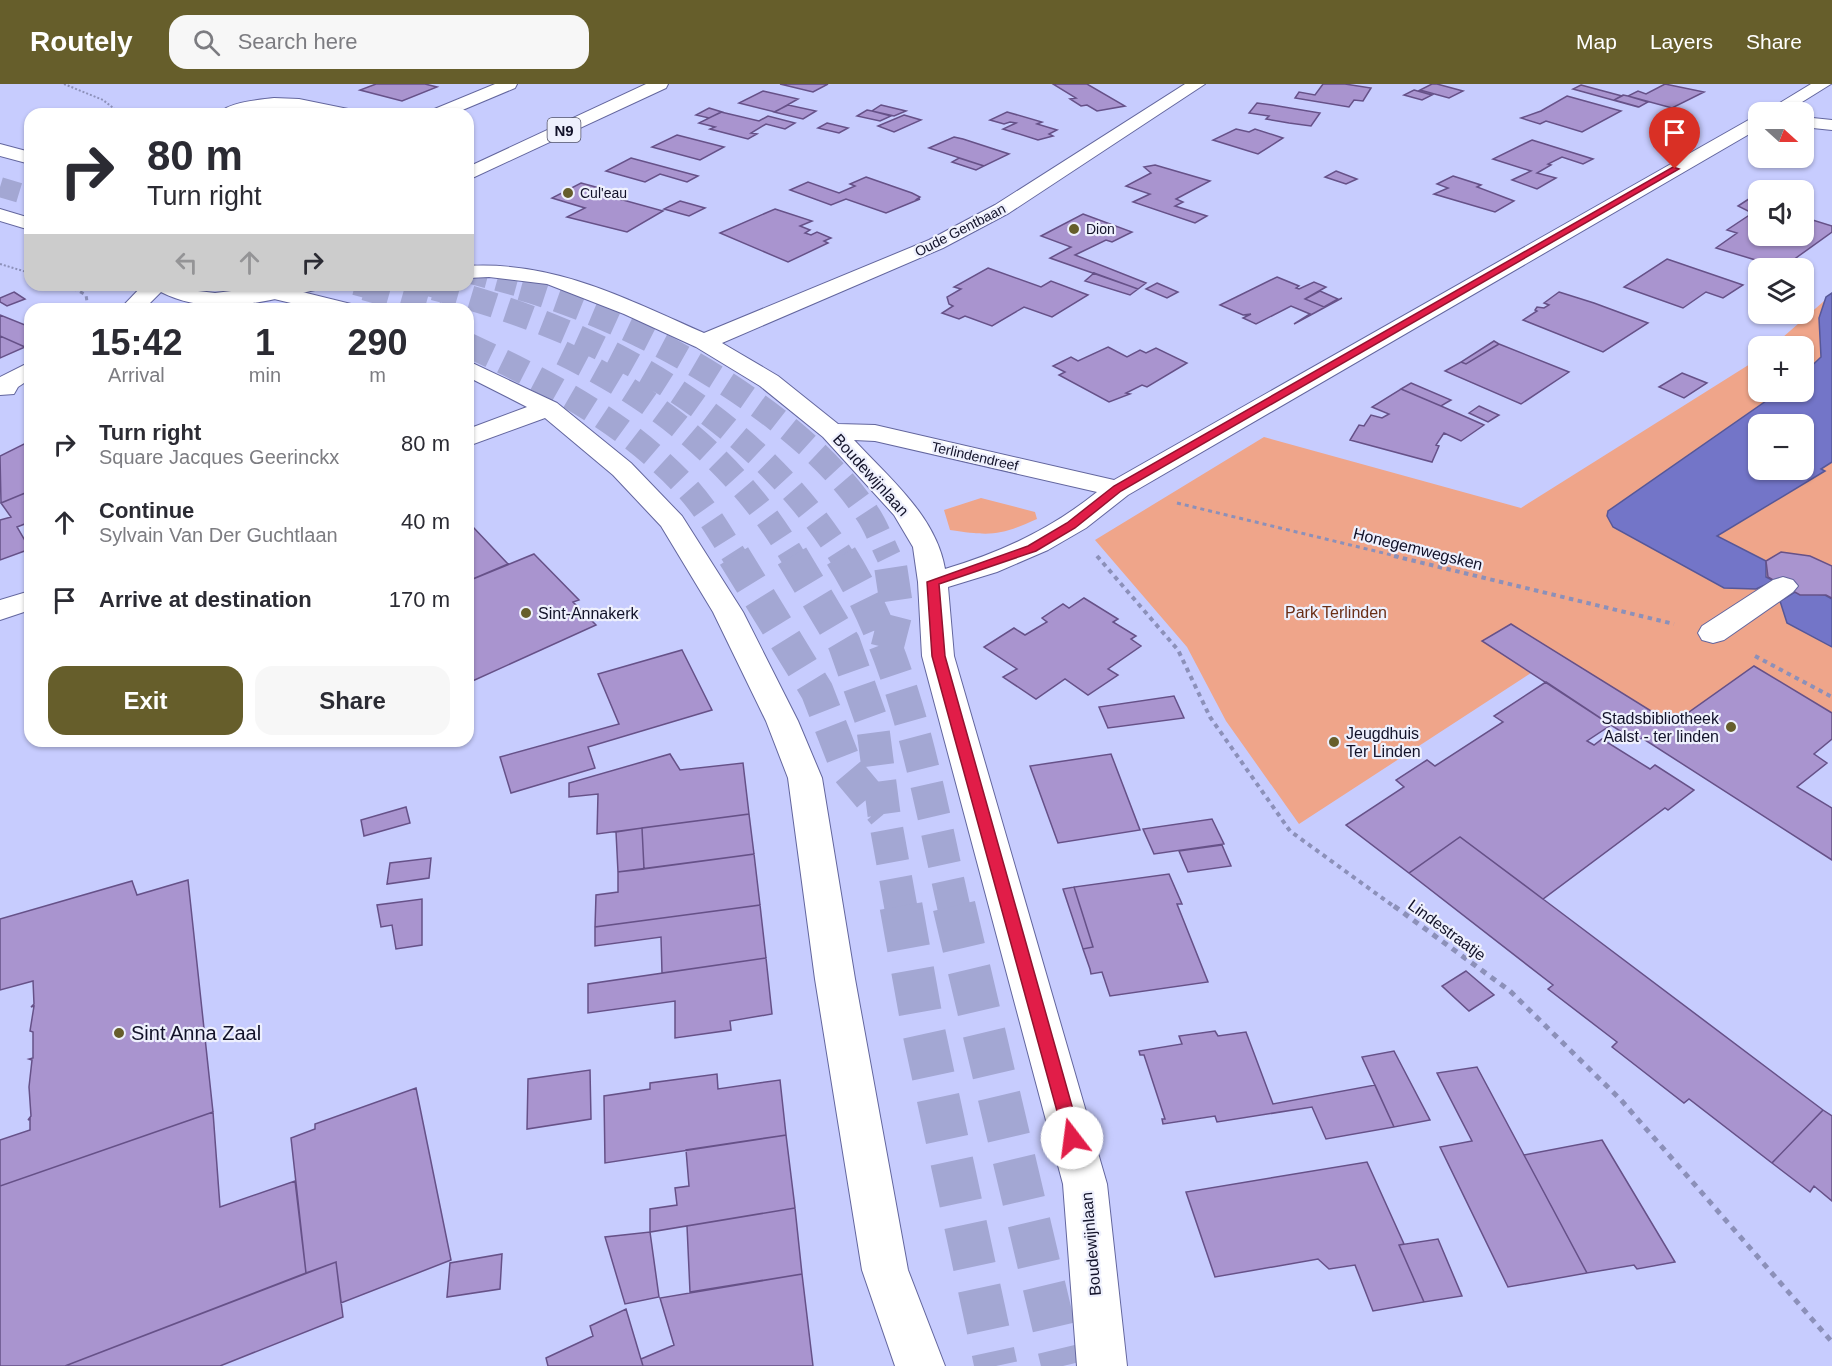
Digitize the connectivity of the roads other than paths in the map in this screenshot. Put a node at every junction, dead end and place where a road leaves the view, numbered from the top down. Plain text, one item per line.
1 (509, 84) edge
2 (629, 84) edge
3 (660, 84) edge
4 (1197, 84) edge
5 (1823, 84) edge
6 (1792, 102) edge
7 (246, 108) edge
8 (318, 108) edge
9 (452, 108) edge
10 (1814, 123) edge
11 (1832, 125) edge
12 (1748, 128) edge
13 (0, 150) edge
14 (474, 152) edge
15 (24, 156) edge
16 (474, 171) edge
17 (0, 216) edge
18 (24, 222) edge
19 (474, 272) edge
20 (149, 291) edge
21 (177, 291) edge
22 (285, 291) edge
23 (278, 293) junction
24 (244, 297) junction
25 (137, 303) edge
26 (227, 303) edge
27 (319, 303) edge
28 (704, 342) junction
29 (474, 371) edge
30 (24, 373) edge
31 (24, 387) edge
32 (2, 390) edge
33 (548, 408) junction
34 (832, 432) junction
35 (474, 436) edge
36 (1118, 489) junction
37 (933, 582) junction
38 (1783, 586) dead end
39 (24, 602) edge
40 (0, 610) edge
41 (1713, 633) road end
42 (920, 1366) edge
43 (1102, 1366) edge

1 - 9 main road
2 - 14 main road, N9
3 - 16 main road, N9
4 - 28 main road, Oude Gentbaan
5 - 6 main road
7 - 8 main road
10 - 11 main road
12 - 36 main road
13 - 15 main road
17 - 18 main road
19 - 28 main road, Boudewijnlaan
20 - 25 main road
21 - 24 main road
22 - 23 main road
23 - 24 main road
23 - 27 main road
24 - 26 main road
28 - 34 main road, Boudewijnlaan
29 - 33 main road
30 - 32 main road
31 - 32 main road
33 - 35 main road
33 - 42 main road
34 - 36 main road, Terlindendreef
34 - 37 main road, Boudewijnlaan
36 - 37 main road
37 - 43 main road, Boudewijnlaan
38 - 41 main road
39 - 40 main road

